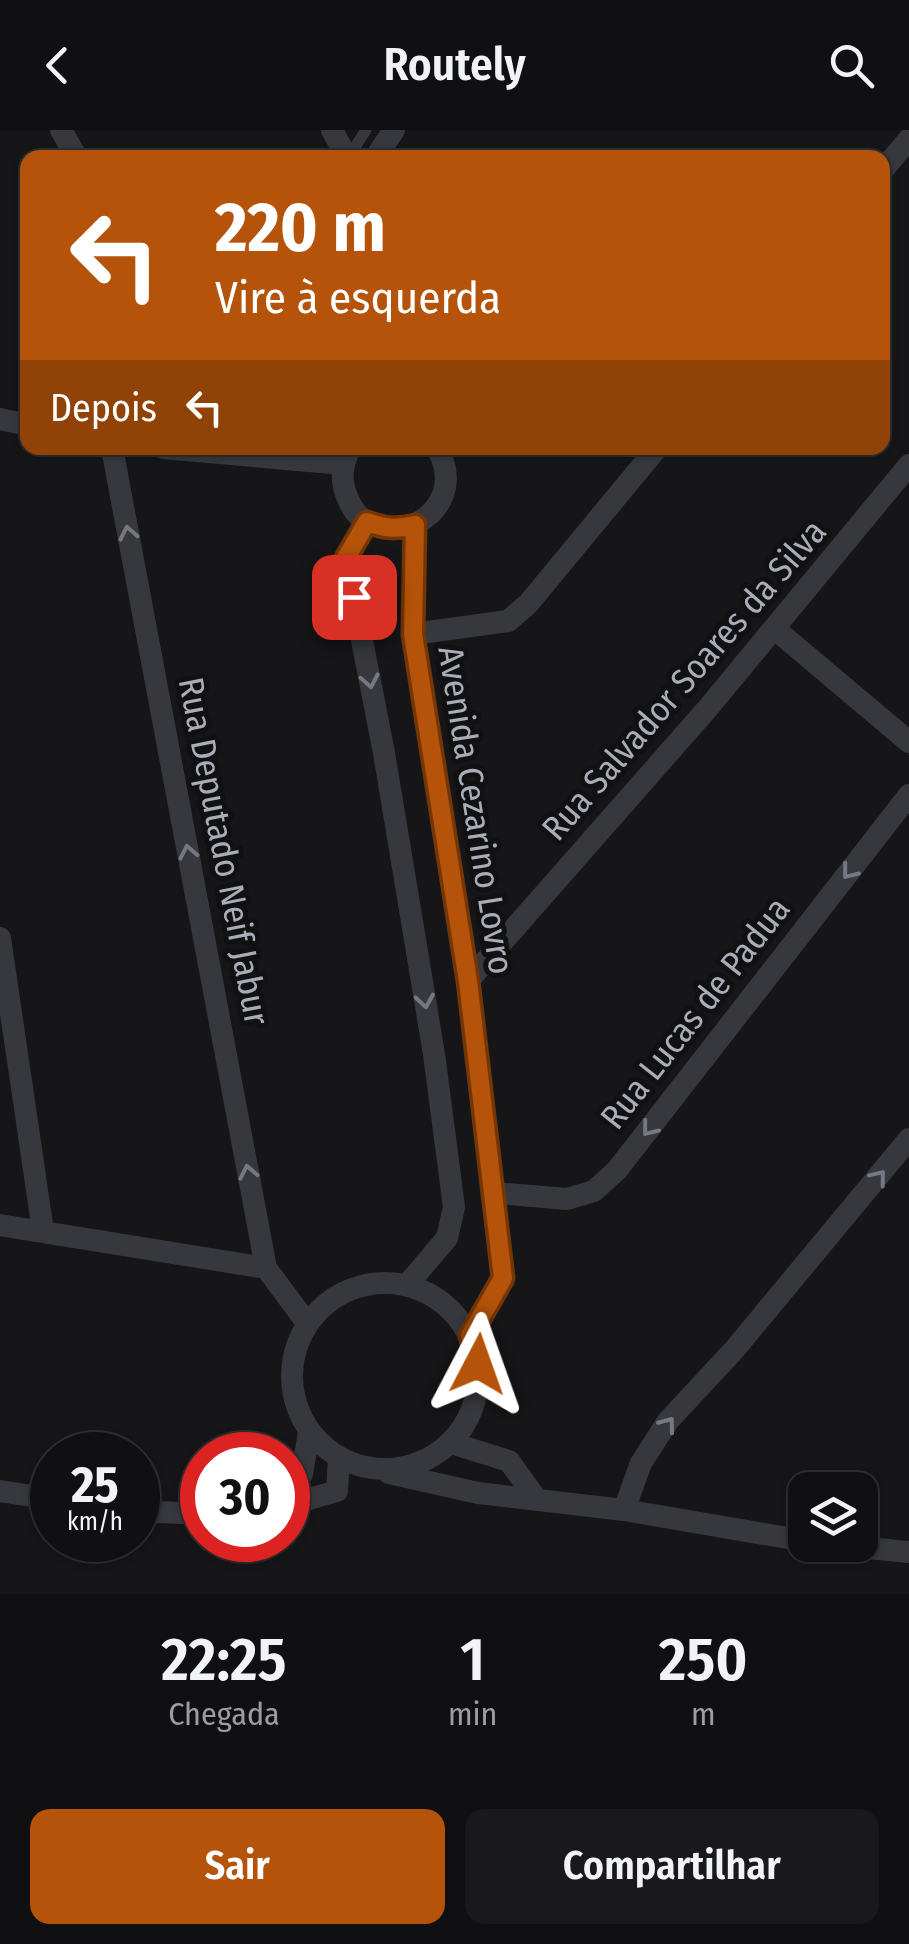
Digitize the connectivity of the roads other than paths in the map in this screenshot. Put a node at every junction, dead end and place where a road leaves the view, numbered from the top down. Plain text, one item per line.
1 (909, 139) edge
2 (890, 162) edge
3 (113, 455) edge
4 (441, 455) edge
5 (650, 455) edge
6 (347, 456) edge
7 (909, 465) edge
8 (367, 522) junction
9 (415, 525) junction
10 (775, 629) junction
11 (413, 634) junction
12 (909, 742) edge
13 (909, 796) edge
14 (0, 938) edge
15 (468, 981) junction
16 (909, 1139) edge
17 (496, 1193) junction
18 (0, 1225) edge
19 (43, 1232) junction
20 (266, 1268) junction
21 (407, 1285) junction
22 (307, 1323) junction
23 (470, 1336) junction
24 (310, 1432) joint
25 (451, 1443) junction
26 (340, 1458) junction
27 (365, 1467) junction
28 (0, 1491) edge
29 (30, 1496) edge
30 (310, 1499) edge
31 (537, 1500) junction
32 (624, 1510) junction
33 (788, 1538) edge
34 (878, 1549) edge
35 (909, 1552) edge

1 - 2 street
20 -> 3 street, Rua Deputado Neif Jabur
4 - 9 street
5 - 11 street
6 - 8 street
7 - 10 street, Rua Salvador Soares da Silva
8 - 9 street
8 -> 21 street
9 - 11 street, Avenida Cezarino Lovro
10 - 12 street
10 - 15 street, Rua Salvador Soares da Silva
11 - 15 street, Avenida Cezarino Lovro
13 -> 17 street, Rua Lucas de Padua
14 - 19 street
15 - 17 street, Avenida Cezarino Lovro
32 -> 16 street
17 - 23 street, Avenida Cezarino Lovro
18 - 19 street
19 - 20 street
20 - 22 street
21 - 22 street
21 - 23 street
22 - 24 street
23 - 25 street
24 - 26 street
25 - 27 street
25 - 31 street
26 - 27 street
26 - 30 street
27 - 31 street
28 - 29 street
31 - 32 street
32 - 33 street
34 - 35 street

